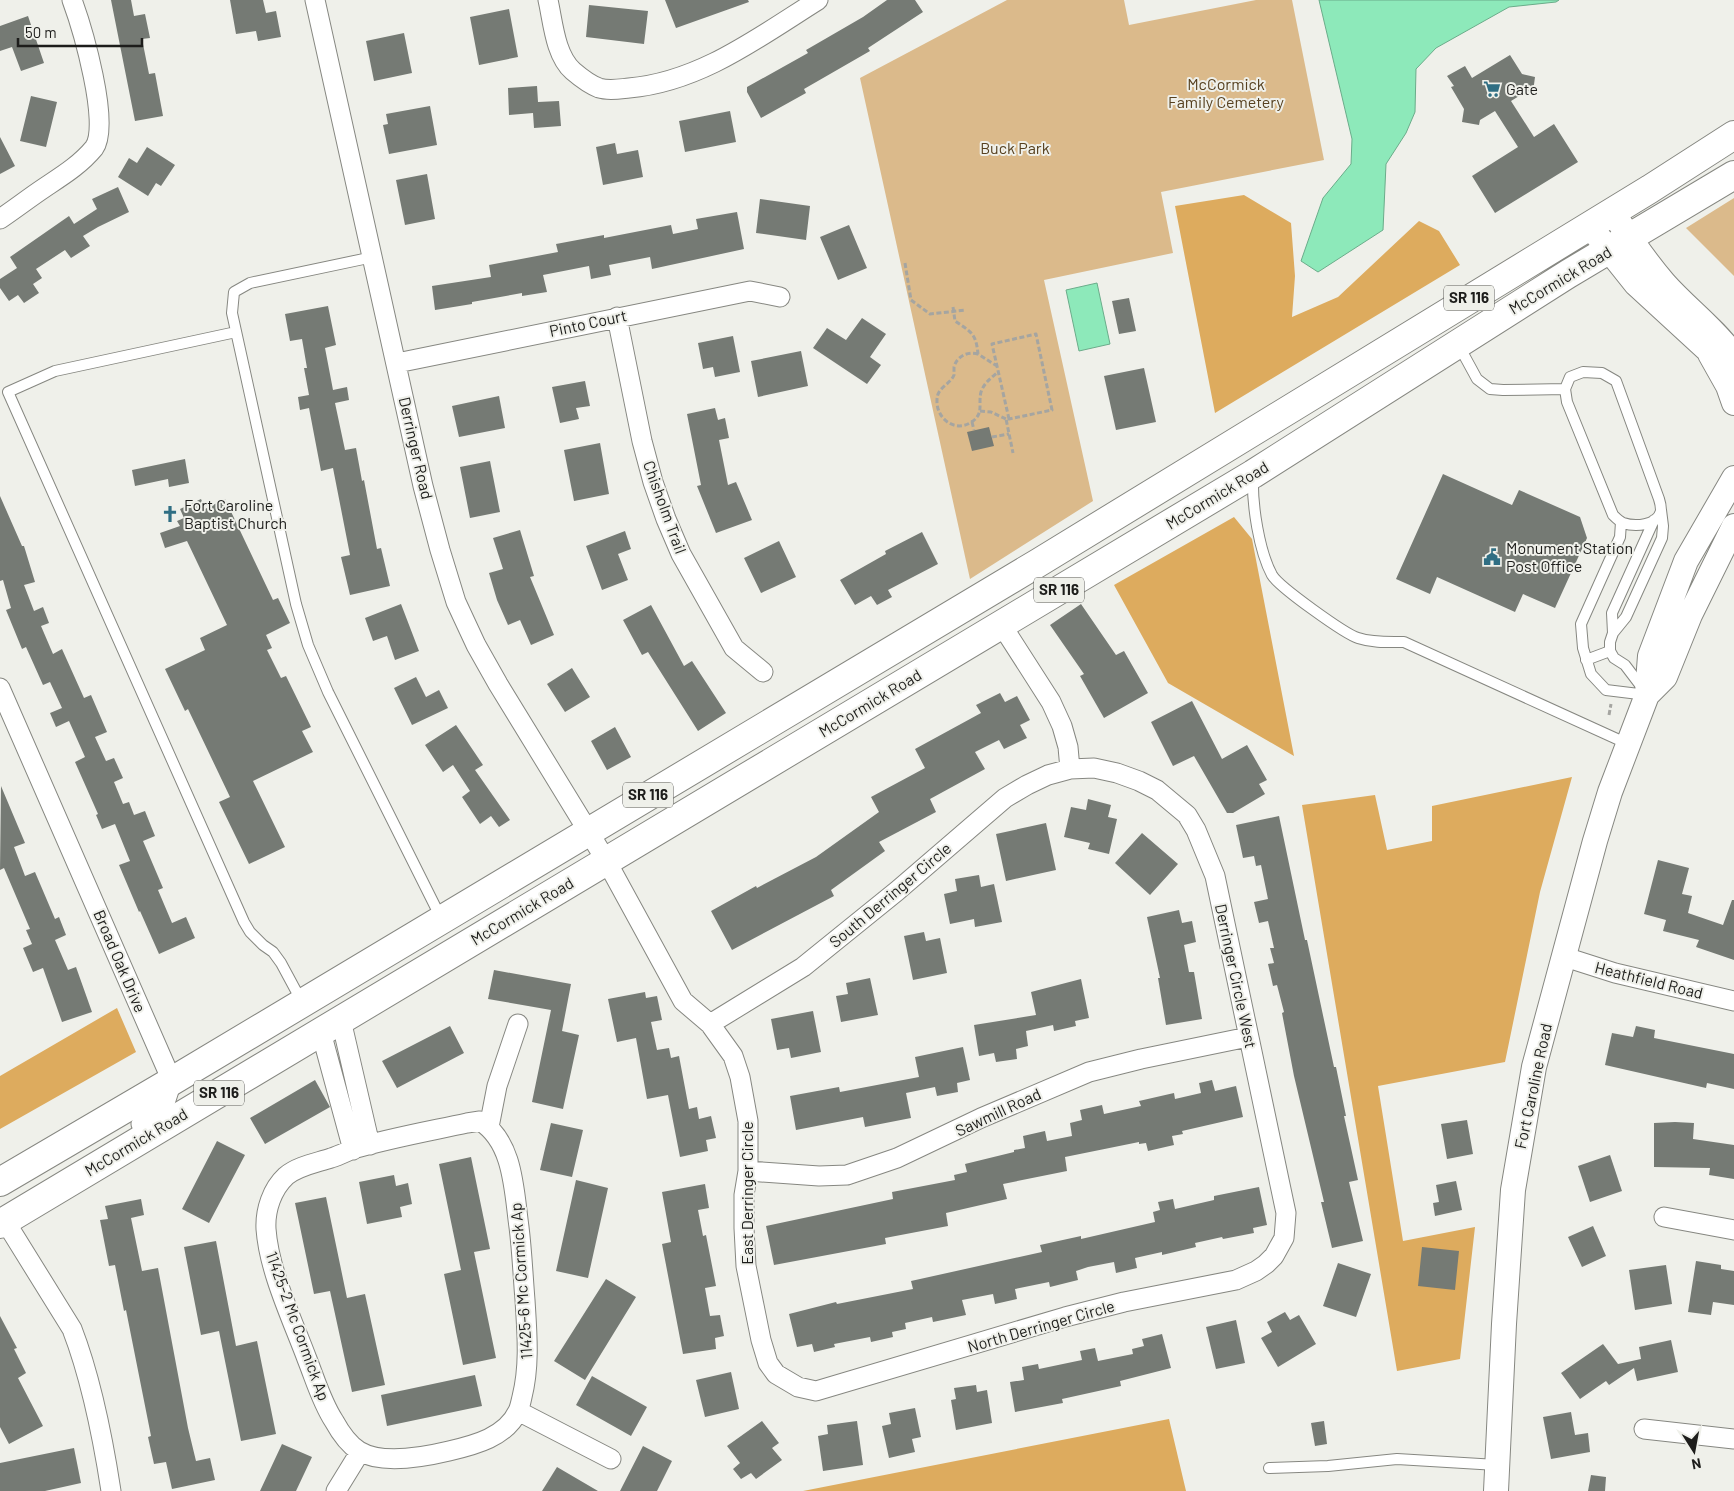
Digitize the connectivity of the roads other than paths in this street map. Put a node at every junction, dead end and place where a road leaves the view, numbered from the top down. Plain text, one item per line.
1 (72, 0) edge
2 (315, 0) edge
3 (548, 0) edge
4 (818, 0) edge
5 (1734, 135) edge
6 (1734, 175) edge
7 (1612, 211) junction
8 (0, 219) edge
9 (1589, 225) junction
10 (1619, 244) junction
11 (373, 257) junction
12 (780, 297) dead end
13 (617, 318) junction
14 (236, 332) junction
15 (1458, 344) junction
16 (1710, 352) junction
17 (1734, 356) edge
18 (397, 363) junction
19 (1734, 368) edge
20 (1565, 389) junction
21 (1734, 403) edge
22 (1294, 406) junction
23 (1734, 458) edge
24 (1253, 474) junction
25 (1731, 482) edge
26 (1661, 510) junction
27 (1654, 520) junction
28 (1621, 522) junction
29 (1734, 526) edge
30 (1001, 624) junction
31 (1613, 633) junction
32 (1610, 651) junction
33 (1586, 660) junction
34 (763, 672) dead end
35 (0, 688) edge
36 (1647, 695) junction
37 (7, 720) edge
38 (1628, 744) junction
39 (1070, 769) junction
40 (588, 831) junction
41 (607, 862) junction
42 (632, 906) joint
43 (441, 919) junction
44 (1565, 957) junction
45 (1734, 1001) edge
46 (302, 1003) junction
47 (518, 1024) dead end
48 (710, 1024) junction
49 (331, 1026) junction
50 (1248, 1037) junction
51 (172, 1082) junction
52 (489, 1127) junction
53 (362, 1147) junction
54 (748, 1171) junction
55 (0, 1182) edge
56 (53, 1192) junction
57 (1664, 1217) dead end
58 (3, 1222) edge
59 (1734, 1230) edge
60 (1266, 1264) joint
61 (816, 1390) joint
62 (518, 1411) junction
63 (1644, 1429) dead end
64 (1734, 1439) edge
65 (360, 1452) junction
66 (611, 1459) dead end
67 (1497, 1465) junction
68 (1269, 1468) dead end
69 (111, 1491) edge
70 (336, 1491) edge
71 (1496, 1491) edge

1 - 8 street
2 - 11 street, Derringer Road
3 - 4 street
5 - 7 main road, McCormick Road / SR 116
6 - 10 main road, McCormick Road / SR 116
7 - 9 main road, McCormick Road / SR 116
7 - 10 street
9 - 10 street
9 - 22 main road, McCormick Road / SR 116
10 - 15 main road, McCormick Road / SR 116
10 - 16 street
10 - 17 street
11 - 14 lane
11 - 18 street, Derringer Road
12 - 13 street, Pinto Court
13 - 18 street, Pinto Court
13 - 34 street, Chisholm Trail
14 - 43 lane
14 - 46 lane
15 - 20 lane
15 - 24 main road, McCormick Road / SR 116
16 - 19 street
16 - 21 street
18 - 40 street, Derringer Road
20 - 26 lane
20 - 28 lane
22 - 24 main road
22 - 40 main road, McCormick Road / SR 116
23 - 25 street, Fort Caroline Road
24 - 30 main road, McCormick Road / SR 116
24 - 38 lane
25 - 36 street, Fort Caroline Road
26 - 27 lane
26 - 31 lane
27 - 28 lane
27 - 31 lane
28 - 33 lane
29 - 36 street, Fort Caroline Road
30 - 39 street
30 - 41 main road, McCormick Road / SR 116
31 - 32 lane
32 - 33 lane
32 - 36 lane
33 - 36 lane
35 - 37 street, Broad Oak Drive
36 - 38 street, Fort Caroline Road
37 - 51 street, Broad Oak Drive
38 - 44 street, Fort Caroline Road
39 - 48 street, South Derringer Circle
39 - 50 street, Derringer Circle West
40 - 41 street, Derringer Road
40 - 43 main road, McCormick Road / SR 116
41 - 42 street, Derringer Road
41 - 49 main road, McCormick Road / SR 116
42 - 48 street, East Derringer Circle
43 - 46 main road, McCormick Road / SR 116
44 - 45 street, Heathfield Road
44 - 67 street, Fort Caroline Road
46 - 51 main road, McCormick Road / SR 116
47 - 52 street
48 - 54 street, East Derringer Circle
49 - 53 street
49 - 56 main road, McCormick Road / SR 116
50 - 54 street, Sawmill Road
50 - 60 street, Derringer Circle West
51 - 55 main road, McCormick Road / SR 116
51 - 56 street
52 - 53 street, 11425-2 Mc Cormick Ap
52 - 62 street, 11425-6 Mc Cormick Ap
53 - 65 street, 11425-2 Mc Cormick Ap
54 - 61 street, East Derringer Circle
56 - 58 main road, McCormick Road / SR 116
57 - 59 street
58 - 69 street
60 - 61 street, North Derringer Circle
62 - 65 street
62 - 66 street
63 - 64 street
65 - 70 street
67 - 68 lane
67 - 71 street, Fort Caroline Road

